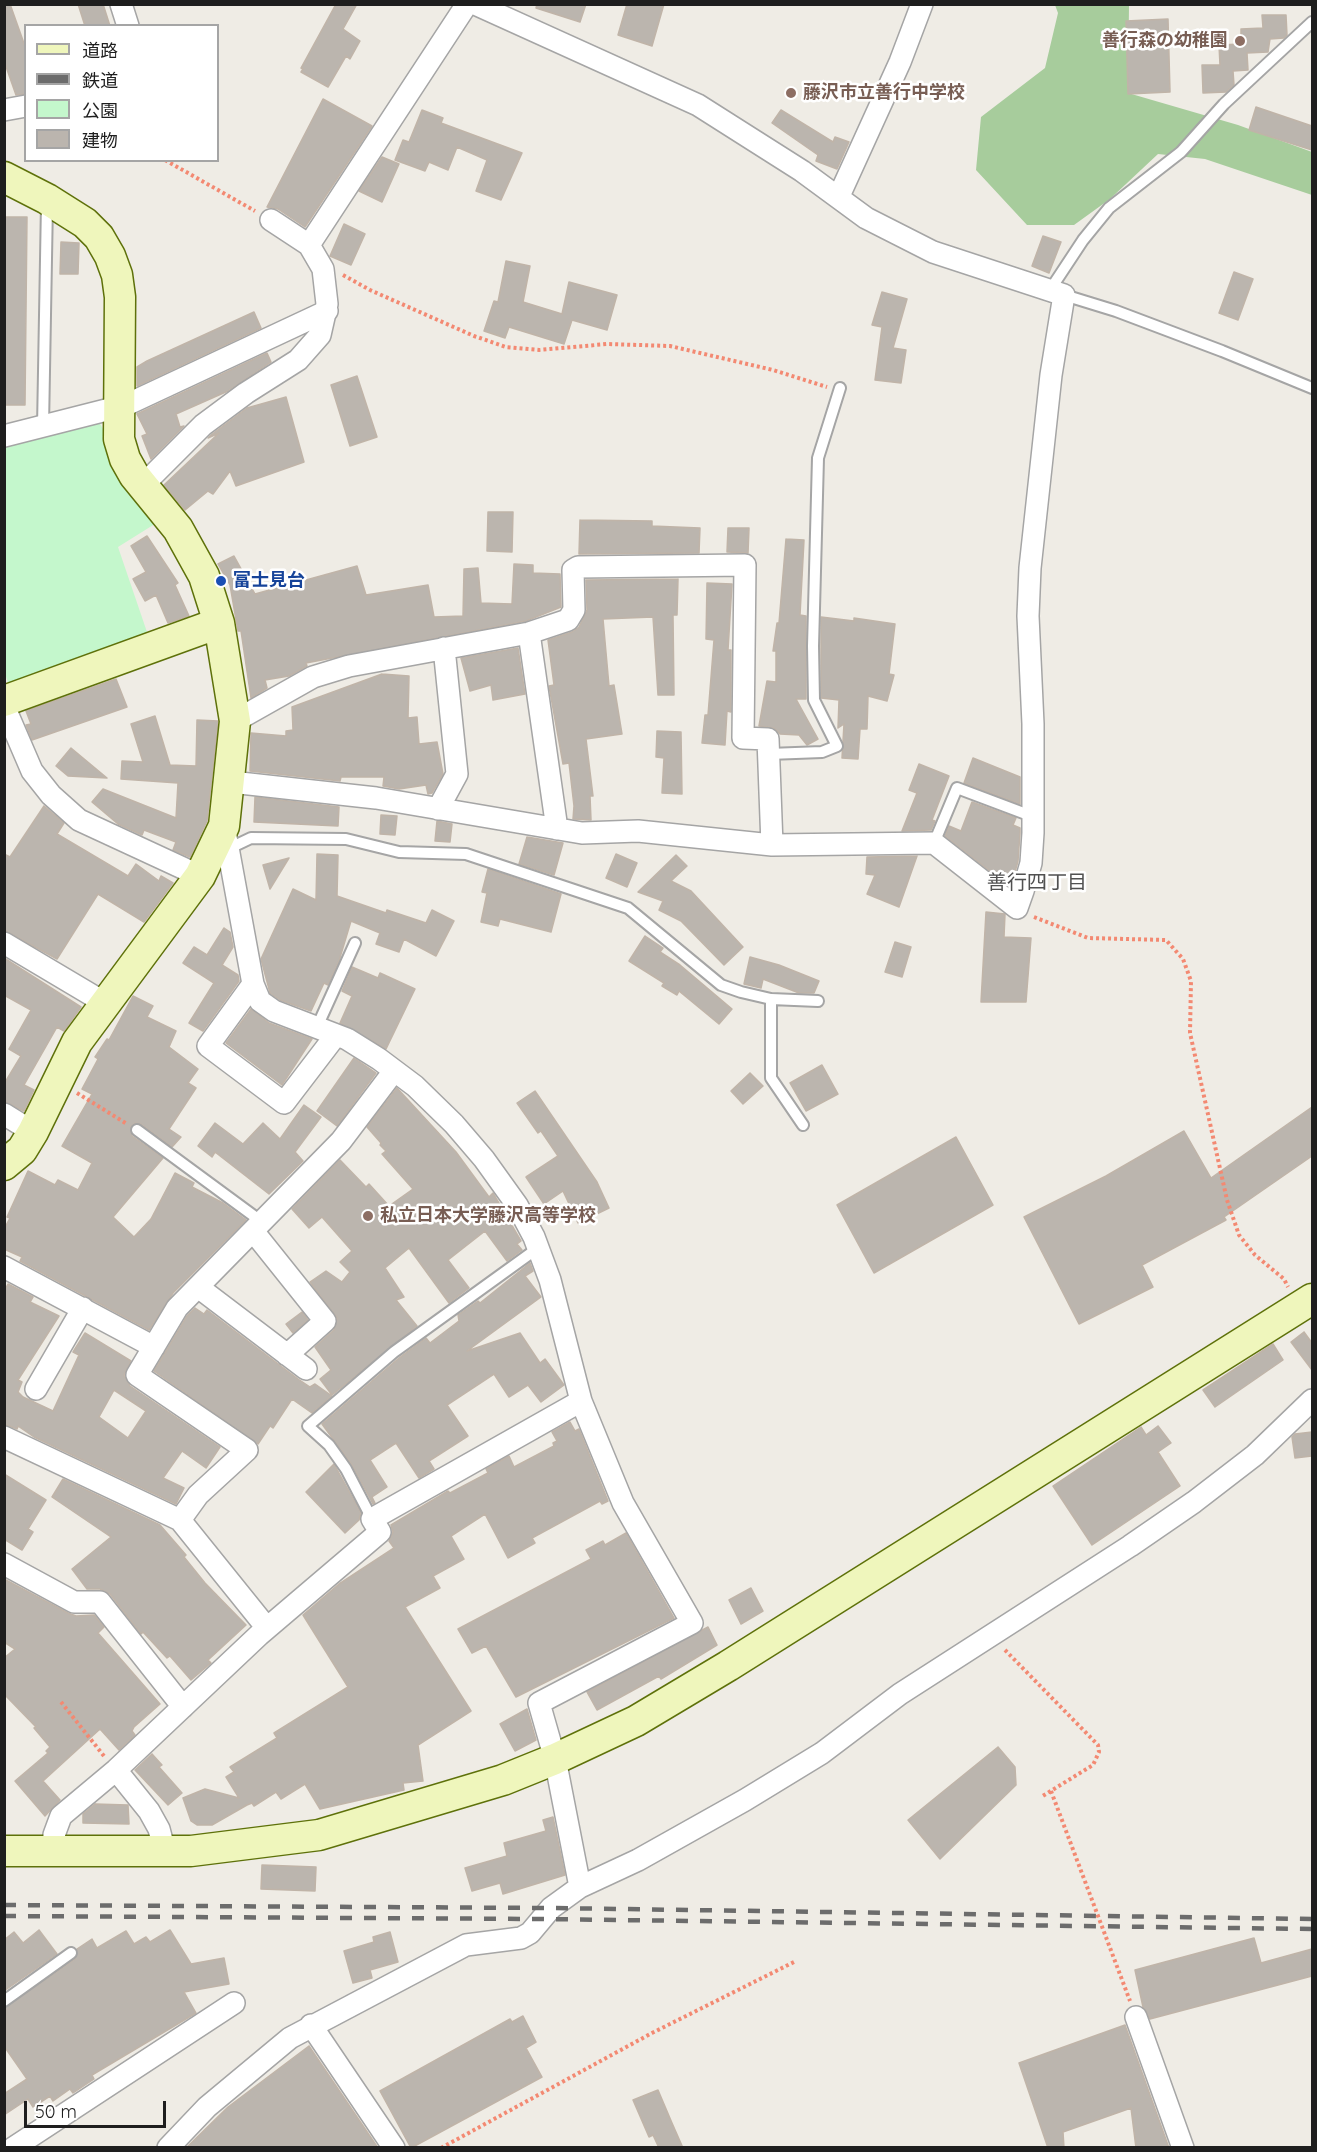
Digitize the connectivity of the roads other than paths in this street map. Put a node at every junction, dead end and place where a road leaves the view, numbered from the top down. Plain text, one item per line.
1 (121, 4) edge
2 (467, 4) edge
3 (475, 4) edge
4 (922, 4) edge
5 (1312, 22) edge
6 (127, 24) edge
7 (24, 106) edge
8 (4, 110) edge
9 (4, 177) edge
10 (839, 196) junction
11 (47, 199) junction
12 (271, 220) road end
13 (309, 245) junction
14 (1057, 292) junction
15 (327, 311) junction
16 (840, 388) road end
17 (1312, 388) edge
18 (117, 407) junction
19 (43, 427) junction
20 (4, 436) edge
21 (142, 486) junction
22 (219, 623) junction
23 (529, 633) junction
24 (444, 648) junction
25 (4, 704) edge
26 (236, 721) junction
27 (769, 754) junction
28 (231, 782) junction
29 (438, 809) junction
30 (1034, 817) junction
31 (557, 829) junction
32 (227, 837) junction
33 (934, 843) junction
34 (772, 845) junction
35 (200, 876) junction
36 (4, 943) edge
37 (355, 943) dead end
38 (253, 984) junction
39 (771, 999) junction
40 (818, 1001) dead end
41 (105, 1003) junction
42 (327, 1031) junction
43 (394, 1071) junction
44 (4, 1114) edge
45 (803, 1125) dead end
46 (136, 1130) road end
47 (33, 1132) junction
48 (4, 1165) edge
49 (257, 1227) junction
50 (538, 1248) junction
51 (4, 1267) edge
52 (198, 1287) junction
53 (1306, 1303) edge
54 (83, 1308) junction
55 (154, 1347) junction
56 (287, 1355) junction
57 (306, 1369) dead end
58 (36, 1389) dead end
59 (1312, 1400) edge
60 (581, 1401) junction
61 (4, 1437) edge
62 (372, 1519) junction
63 (180, 1520) junction
64 (4, 1564) edge
65 (267, 1628) junction
66 (183, 1707) junction
67 (555, 1759) junction
68 (116, 1770) junction
69 (53, 1851) junction
70 (165, 1851) junction
71 (8, 1855) edge
72 (580, 1887) junction
73 (71, 1953) dead end
74 (4, 2001) edge
75 (234, 2003) dead end
76 (1136, 2017) road end
77 (311, 2025) junction
78 (13, 2148) edge
79 (168, 2148) edge
80 (394, 2148) edge
81 (1183, 2148) edge

1 - 6 street
2 - 13 street
3 - 10 street
4 - 10 street
5 - 14 lane
7 - 8 street
9 - 11 street
10 - 14 street
11 - 18 street
11 - 19 lane
12 - 13 street
13 - 15 street
14 - 17 lane
14 - 30 street
15 - 18 street
15 - 21 street
16 - 27 lane
18 - 19 street
18 - 21 street
19 - 20 street
21 - 22 street
22 - 25 street
22 - 26 street
23 - 24 street
23 - 27 street
23 - 31 street
24 - 26 street
24 - 29 street
25 - 35 street
26 - 28 street
27 - 34 street
28 - 29 street
28 - 32 street
29 - 31 street
30 - 33 lane
30 - 33 street
31 - 34 street
32 - 35 street
32 - 38 street
32 - 39 lane
33 - 34 street
35 - 41 street
36 - 41 street
37 - 42 lane
38 - 42 street
38 - 42 street
39 - 40 lane
39 - 45 lane
41 - 47 street
42 - 43 street
43 - 49 street
43 - 50 street
44 - 47 street
46 - 49 lane
47 - 48 street
49 - 52 street
49 - 56 street
50 - 60 street
50 - 62 lane
51 - 54 street
52 - 55 street
52 - 56 street
53 - 67 street
54 - 55 street
54 - 58 street
55 - 63 street
56 - 57 street
59 - 72 street
60 - 62 street
60 - 67 street
61 - 63 street
62 - 65 street
63 - 65 street
64 - 66 street
65 - 66 street
66 - 68 street
67 - 70 street
67 - 72 street
68 - 69 street
68 - 70 street
69 - 70 street
69 - 71 street
72 - 77 street
73 - 74 lane
75 - 78 street
76 - 81 street
77 - 79 street
77 - 80 street

